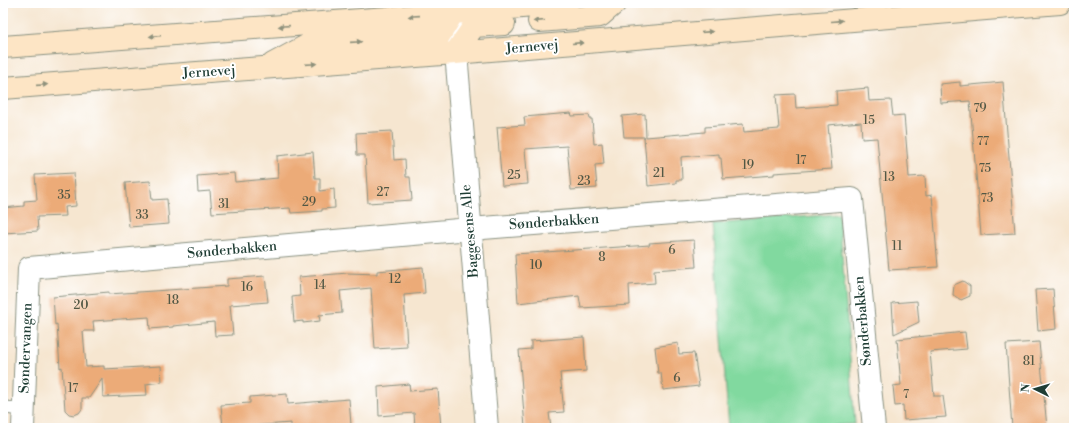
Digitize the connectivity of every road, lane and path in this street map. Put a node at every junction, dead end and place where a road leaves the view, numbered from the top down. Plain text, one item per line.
1 (567, 3) edge
2 (615, 3) edge
3 (1060, 3) edge
4 (453, 26) edge
5 (3, 47) edge
6 (267, 68) junction
7 (3, 88) edge
8 (470, 229) junction
9 (29, 268) joint
10 (16, 415) edge
11 (487, 428) edge
12 (874, 428) edge

1 - 4 main road, Jernevej
2 -> 4 main road
4 -> 3 main road, Jernevej
4 -> 5 main road, Jernevej
6 -> 4 main road, Jernevej
6 -> 4 main road
4 - 8 street, Baggesens Alle
7 -> 6 main road, Jernevej
8 - 9 street, Sønderbakken
8 - 11 street, Baggesens Alle
8 - 12 street, Sønderbakken
9 - 10 street, Søndervangen

